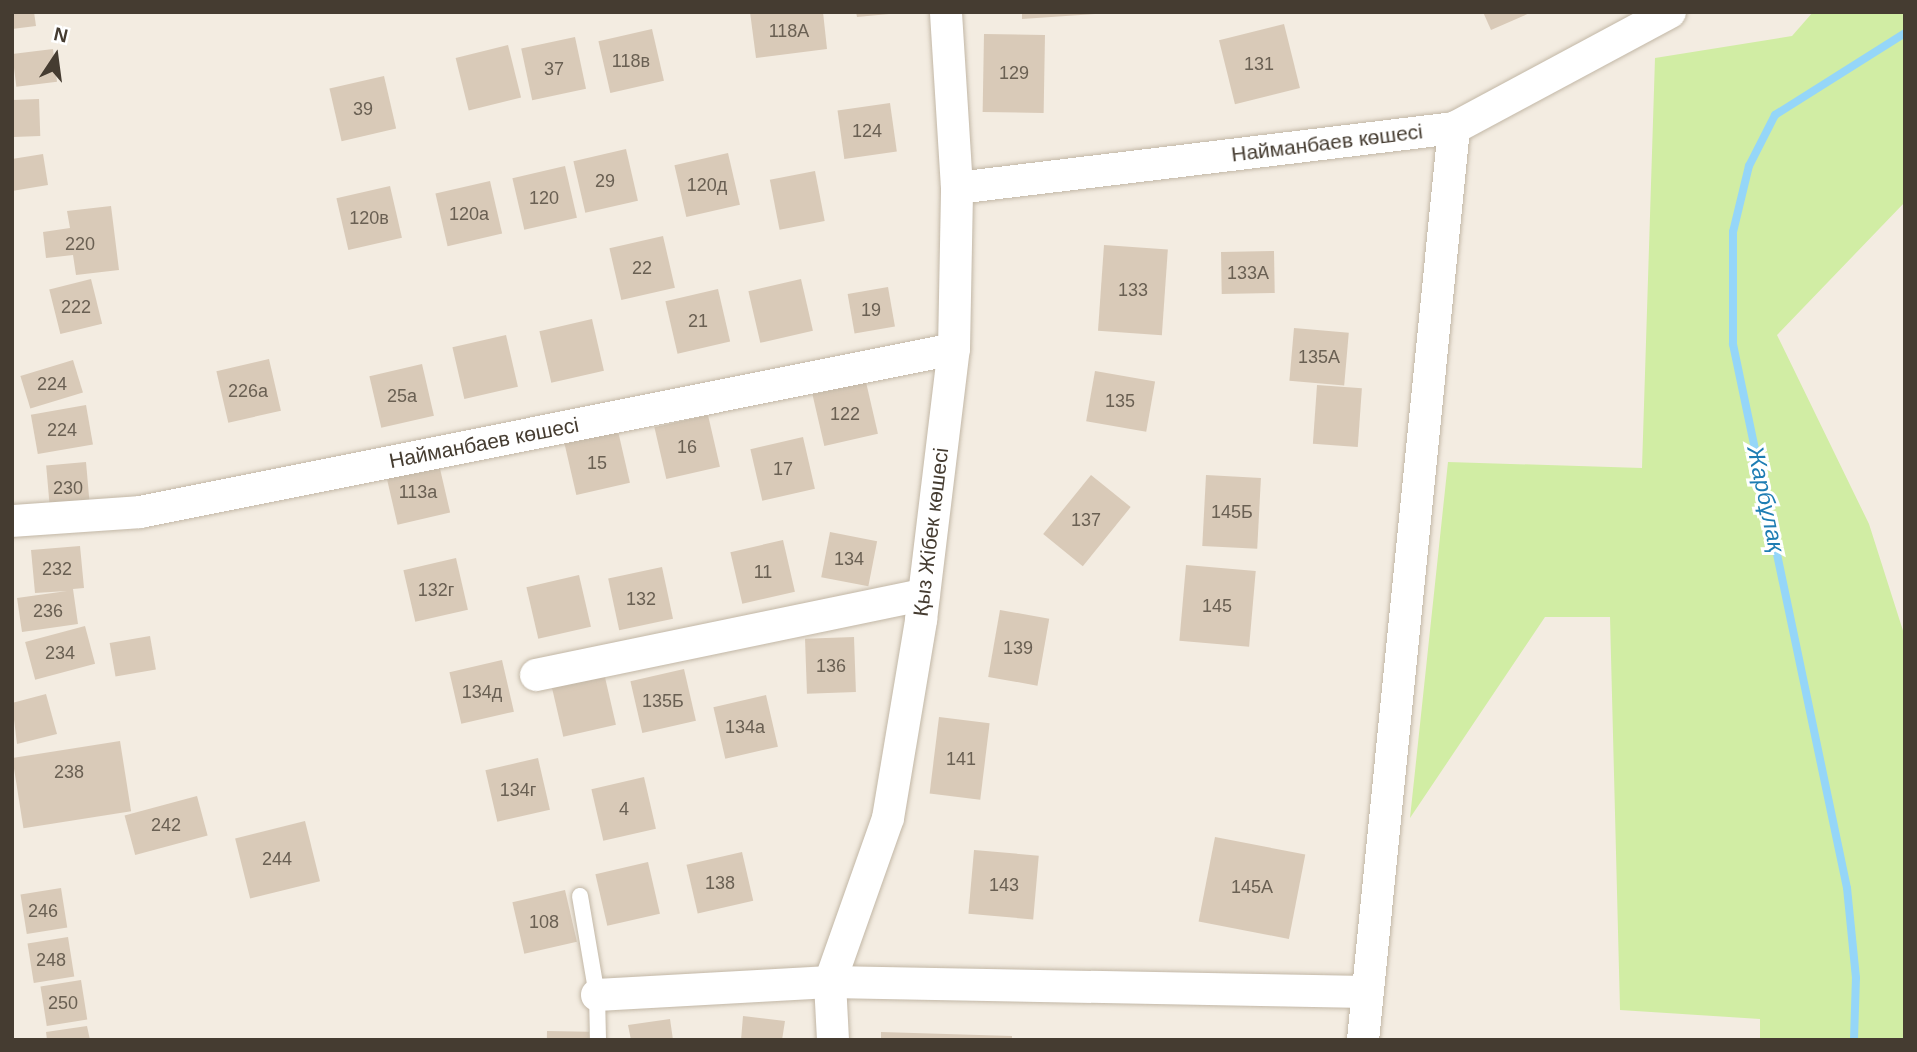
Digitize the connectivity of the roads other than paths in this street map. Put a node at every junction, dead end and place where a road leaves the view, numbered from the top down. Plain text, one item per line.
1 (946, 12) edge
2 (1670, 12) edge
3 (1454, 128) junction
4 (957, 188) junction
5 (954, 349) junction
6 (12, 521) edge
7 (924, 595) junction
8 (536, 675) dead end
9 (580, 896) dead end
10 (830, 982) junction
11 (1366, 992) junction
12 (597, 995) junction
13 (598, 1040) edge
14 (833, 1040) edge
15 (1363, 1040) edge

1 - 4 street, Қыз Жібек көшесі
2 - 3 street, Найманбаев көшесі
3 - 4 street, Найманбаев көшесі
3 - 11 street
4 - 5 street, Қыз Жібек көшесі
5 - 6 street, Найманбаев көшесі
5 - 7 street, Қыз Жібек көшесі
7 - 8 street
7 - 10 street, Қыз Жібек көшесі
9 - 12 lane
10 - 11 street
10 - 12 street
10 - 14 street, Қыз Жібек көшесі
11 - 15 street
12 - 13 lane

